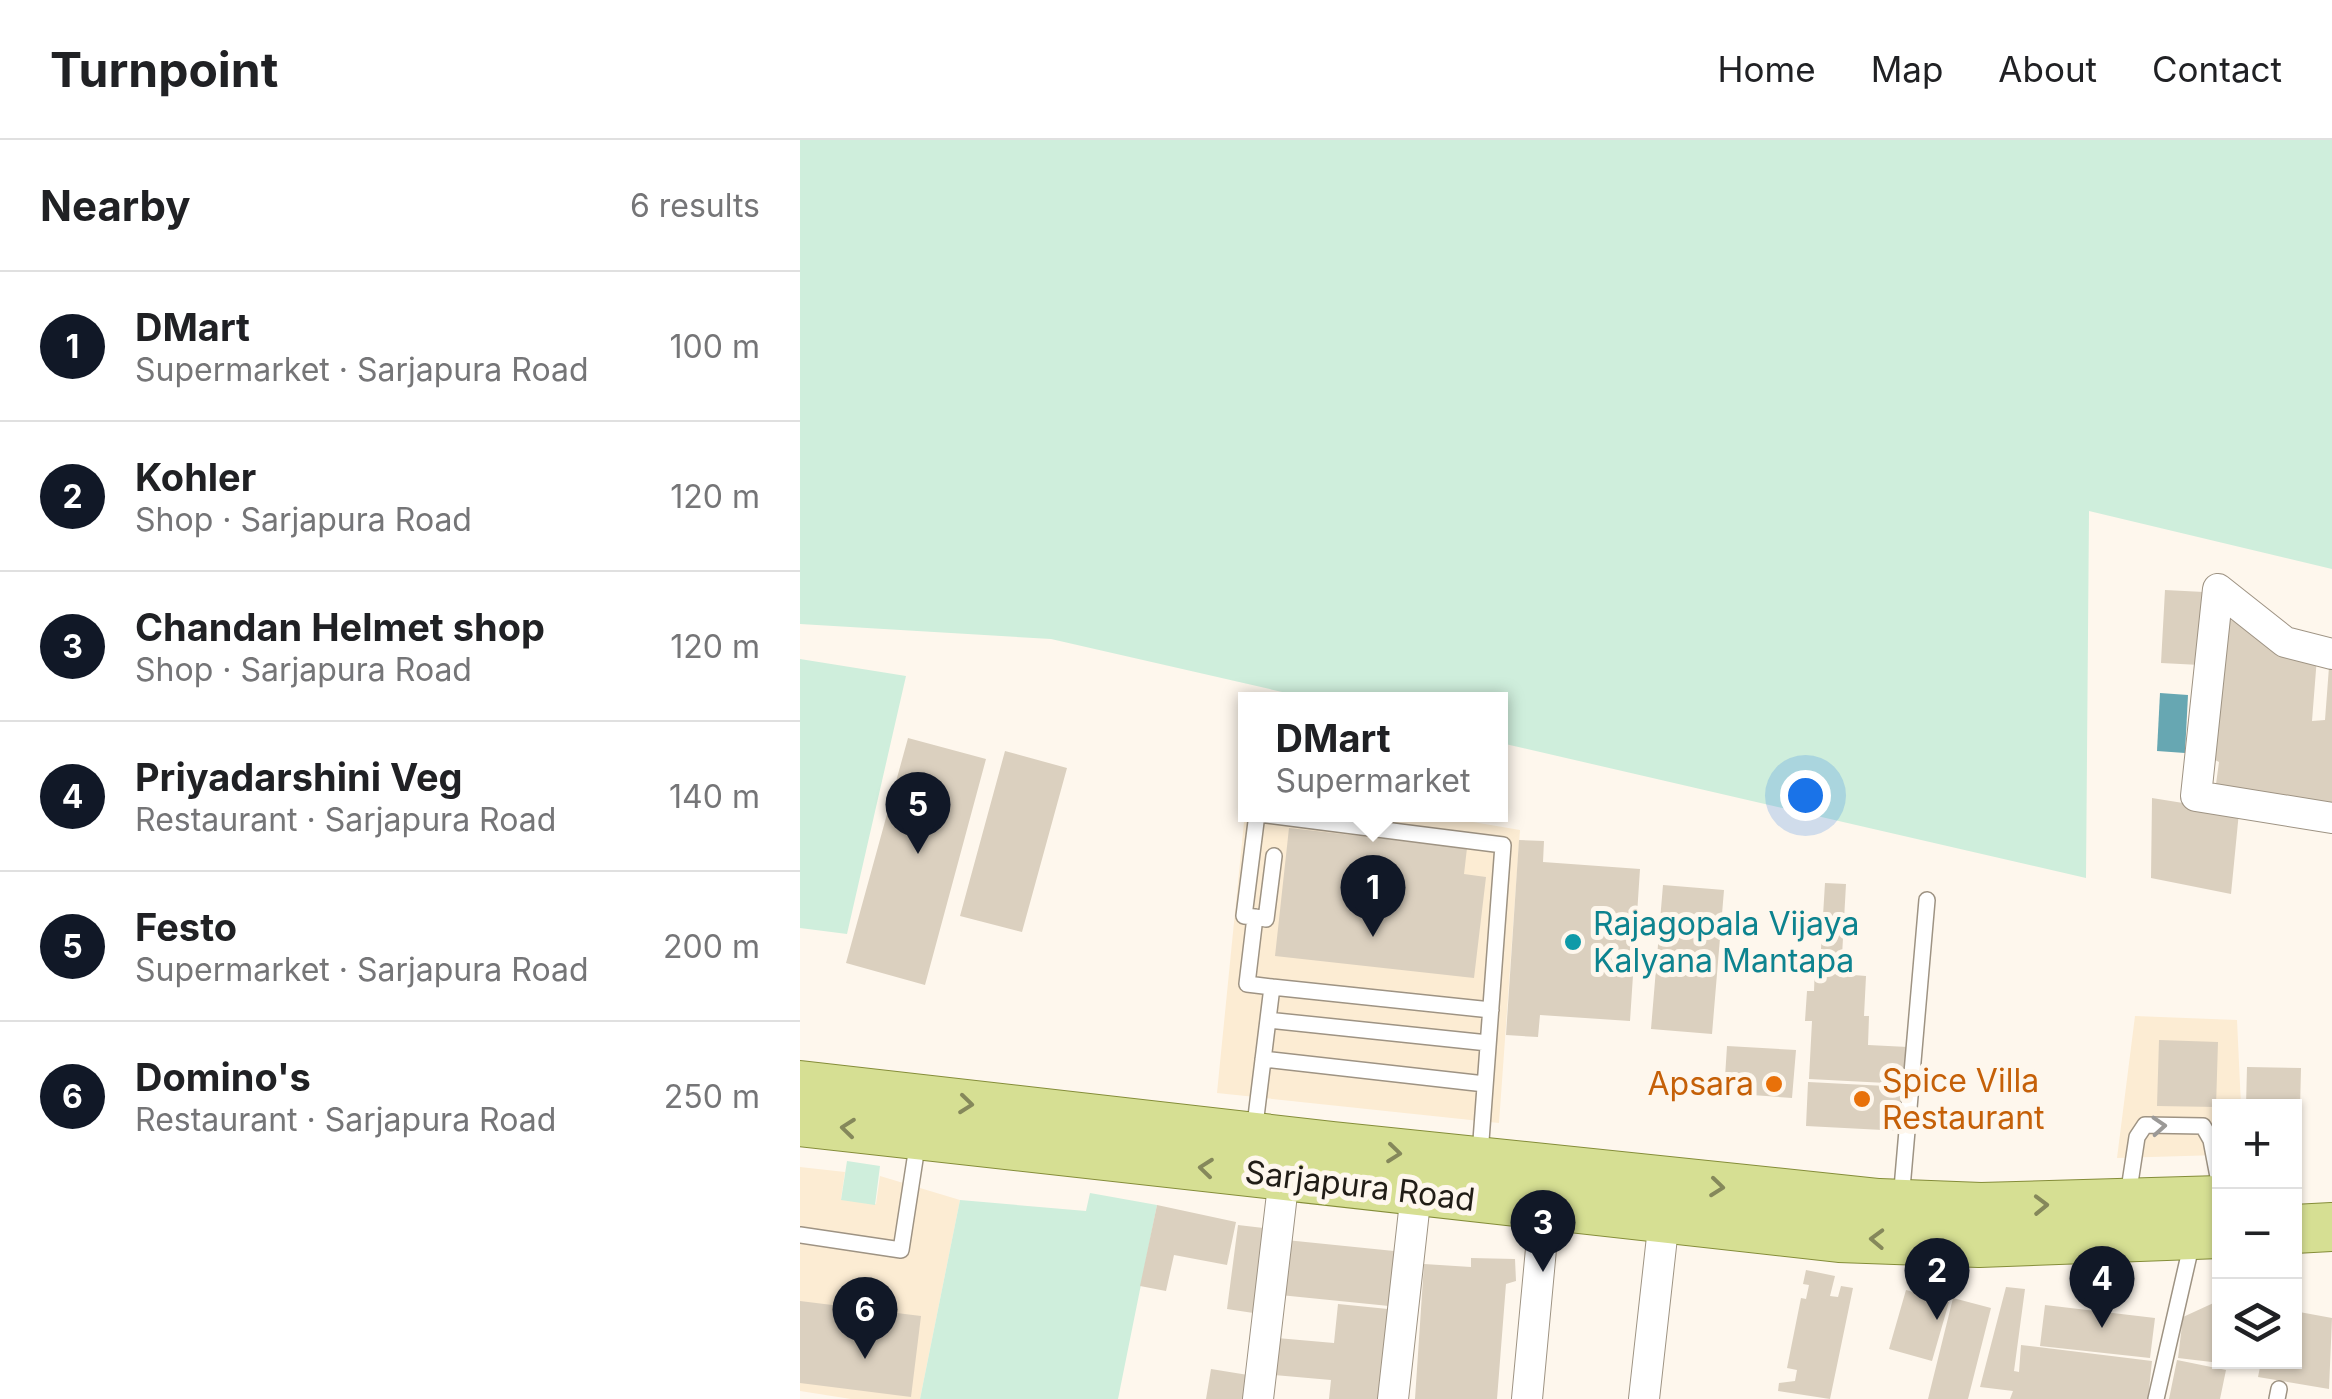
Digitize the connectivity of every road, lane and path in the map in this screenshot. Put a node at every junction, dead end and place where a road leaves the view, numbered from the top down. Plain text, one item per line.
1 (2332, 654) edge
2 (2332, 818) edge
3 (1256, 822) edge
4 (1318, 822) edge
5 (1274, 856) dead end
6 (1927, 900) dead end
7 (1255, 917) junction
8 (1272, 986) junction
9 (1491, 1010) junction
10 (1268, 1020) junction
11 (1488, 1043) junction
12 (1263, 1059) junction
13 (1485, 1084) junction
14 (800, 1086) edge
15 (800, 1122) edge
16 (918, 1136) junction
17 (1253, 1137) junction
18 (2212, 1145) edge
19 (1479, 1162) junction
20 (1315, 1168) junction
21 (1416, 1193) junction
22 (2332, 1194) edge
23 (2302, 1196) edge
24 (1901, 1204) junction
25 (2127, 1205) junction
26 (1545, 1206) junction
27 (1664, 1219) junction
28 (2211, 1223) edge
29 (1980, 1225) junction
30 (2332, 1227) edge
31 (2302, 1229) edge
32 (800, 1235) edge
33 (1258, 1399) edge
34 (1393, 1399) edge
35 (1527, 1399) edge
36 (1644, 1399) edge
37 (2156, 1399) edge

1 - 2 street
3 - 7 lane
4 - 9 lane
5 - 7 lane
6 - 24 lane
7 - 8 lane
8 - 9 lane
8 - 10 lane
9 - 11 lane
10 - 11 lane
10 - 12 lane
11 - 13 lane
12 - 13 lane
12 - 17 lane
13 - 19 lane
14 -> 17 main road, Sarjapura Road
16 -> 15 main road, Sarjapura Road
20 -> 16 main road, Sarjapura Road
16 - 32 lane
17 - 20 main road, Sarjapura Road
25 -> 18 lane
20 -> 19 main road, Sarjapura Road
19 -> 24 main road, Sarjapura Road
20 - 21 main road, Sarjapura Road
20 - 33 street
21 - 26 main road, Sarjapura Road
21 - 34 street
22 - 23 main road
24 - 29 main road, Sarjapura Road
25 - 28 main road, Sarjapura Road
29 -> 25 main road, Sarjapura Road
26 - 27 main road, Sarjapura Road
26 - 35 street
29 -> 27 main road, Sarjapura Road
27 - 36 street
28 - 29 main road, Sarjapura Road
28 - 37 lane
30 - 31 main road

